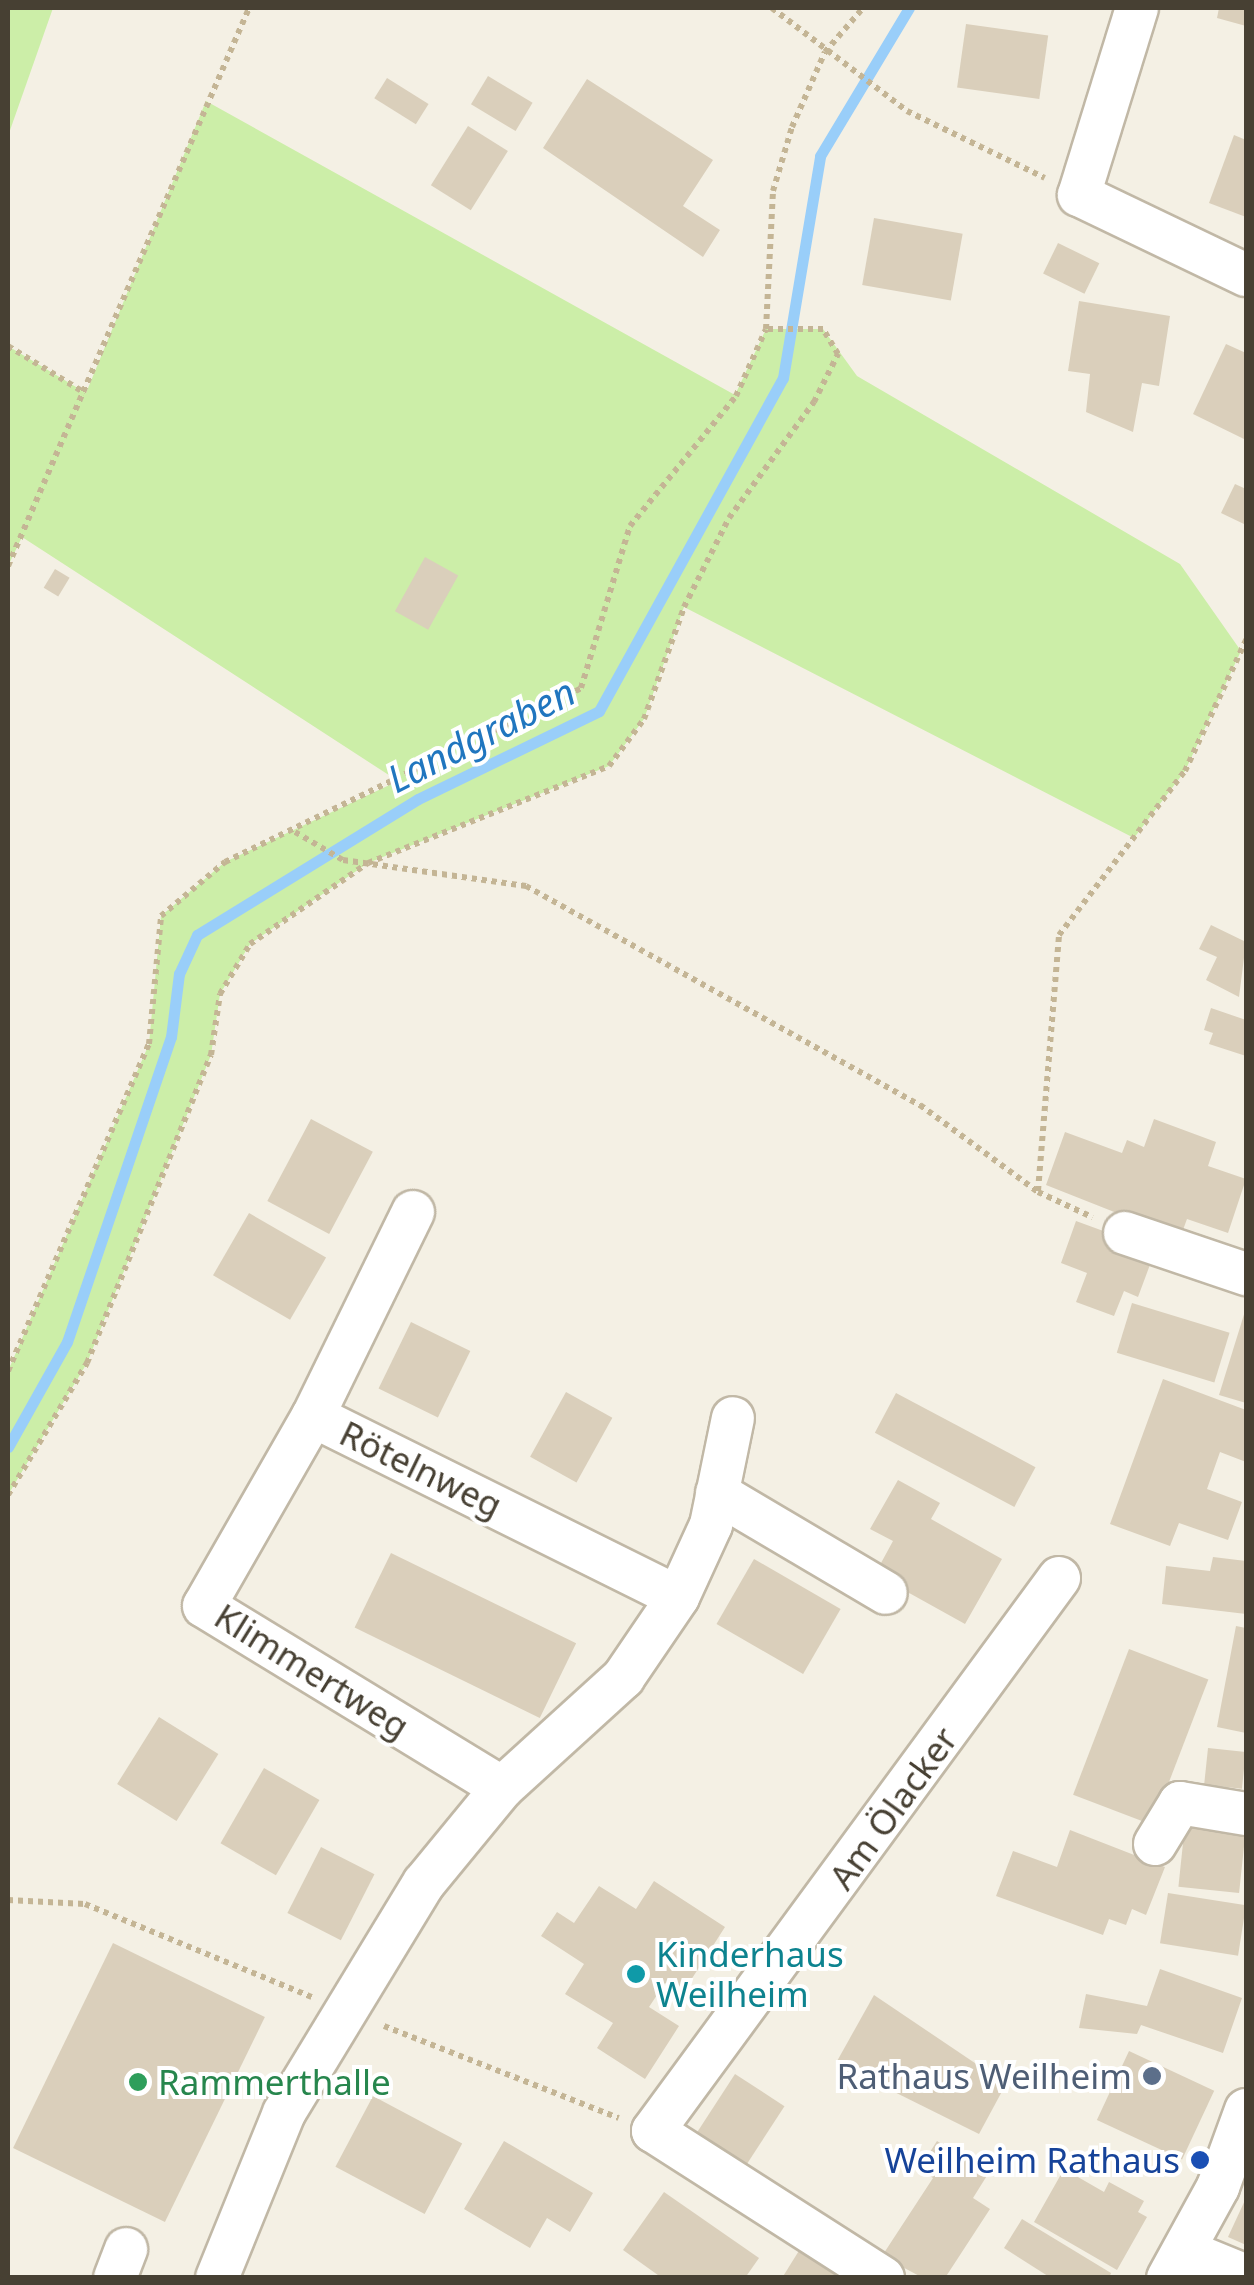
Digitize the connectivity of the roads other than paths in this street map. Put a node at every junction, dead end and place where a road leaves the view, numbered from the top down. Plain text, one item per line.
1 (1137, 8) edge
2 (1246, 274) edge
3 (413, 1212) dead end
4 (1125, 1233) road end
5 (1246, 1274) edge
6 (313, 1416) junction
7 (733, 1418) dead end
8 (718, 1493) junction
9 (1059, 1578) dead end
10 (886, 1593) dead end
11 (678, 1597) junction
12 (502, 1788) junction
13 (1246, 1814) edge
14 (1155, 1844) dead end
15 (1246, 2110) edge
16 (1177, 2264) edge
17 (1246, 2276) edge
18 (217, 2278) edge
19 (883, 2278) edge

1 - 2 street
3 - 6 street, Rötelnweg
4 - 5 street
6 - 11 street, Rötelnweg
6 - 12 street, Klimmertweg
7 - 8 street
8 - 10 street
8 - 11 street
9 - 19 street, Am Ölacker
11 - 12 street
12 - 18 street
13 - 14 street
15 - 16 street
16 - 17 street

